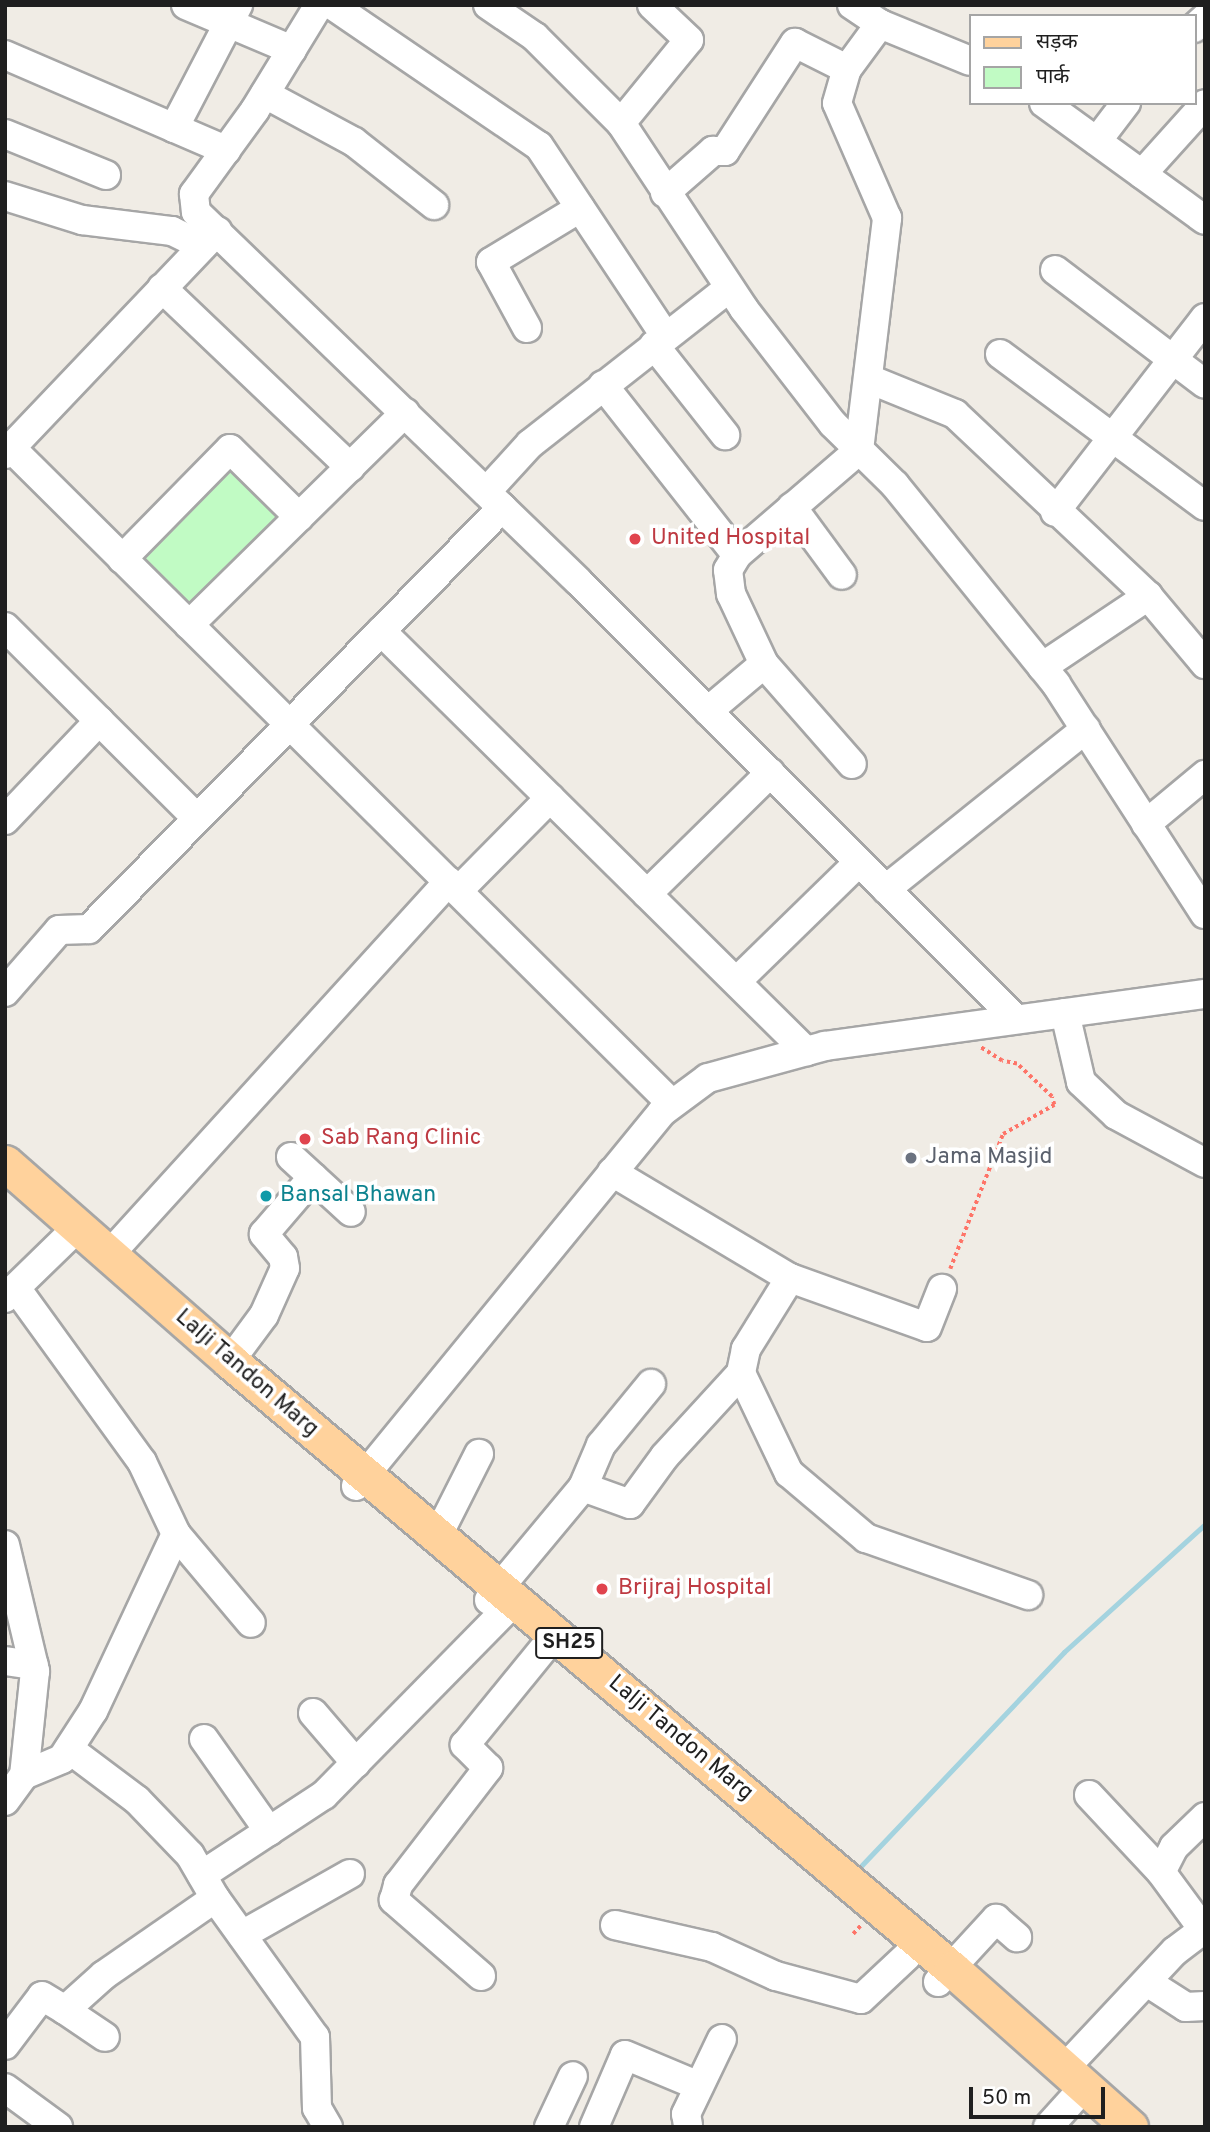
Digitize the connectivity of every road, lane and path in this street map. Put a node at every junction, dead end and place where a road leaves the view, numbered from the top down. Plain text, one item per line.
1 (186, 5) edge
2 (319, 5) edge
3 (332, 5) edge
4 (488, 5) edge
5 (652, 5) edge
6 (852, 5) edge
7 (234, 15) edge
8 (889, 19) edge
9 (292, 50) junction
10 (5, 55) edge
11 (968, 60) edge
12 (847, 69) junction
13 (265, 94) junction
14 (1205, 104) edge
15 (1047, 105) edge
16 (1124, 105) edge
17 (621, 123) junction
18 (174, 128) junction
19 (5, 134) edge
20 (1097, 141) junction
21 (226, 150) junction
22 (1142, 174) junction
23 (106, 175) dead end
24 (665, 193) junction
25 (5, 196) edge
26 (435, 205) dead end
27 (580, 208) junction
28 (1204, 218) edge
29 (210, 238) junction
30 (1055, 270) dead end
31 (162, 288) junction
32 (730, 288) junction
33 (1205, 318) edge
34 (527, 328) dead end
35 (660, 341) junction
36 (1000, 354) dead end
37 (1173, 360) junction
38 (869, 379) junction
39 (1205, 384) edge
40 (603, 385) junction
41 (405, 413) junction
42 (725, 435) dead end
43 (1113, 437) junction
44 (859, 450) junction
45 (8, 451) edge
46 (350, 467) junction
47 (494, 500) junction
48 (1205, 506) edge
49 (792, 507) junction
50 (1055, 512) junction
51 (299, 517) junction
52 (737, 555) junction
53 (122, 559) junction
54 (842, 575) dead end
55 (1148, 596) junction
56 (189, 625) junction
57 (5, 627) edge
58 (381, 631) junction
59 (764, 664) junction
60 (1205, 664) edge
61 (1042, 667) junction
62 (708, 711) junction
63 (99, 721) junction
64 (289, 724) junction
65 (1086, 729) junction
66 (852, 764) dead end
67 (770, 773) junction
68 (1205, 775) edge
69 (550, 798) junction
70 (197, 818) junction
71 (5, 821) edge
72 (1146, 824) junction
73 (859, 862) junction
74 (453, 886) junction
75 (886, 889) junction
76 (647, 894) junction
77 (1205, 914) edge
78 (737, 981) junction
79 (5, 992) edge
80 (1205, 995) edge
81 (1066, 1013) junction
82 (1016, 1019) junction
83 (954, 1028) junction
84 (806, 1051) junction
85 (672, 1104) junction
86 (291, 1157) dead end
87 (5, 1163) edge
88 (1205, 1163) edge
89 (612, 1172) junction
90 (313, 1177) junction
91 (5, 1178) edge
92 (351, 1212) dead end
93 (74, 1231) junction
94 (109, 1255) junction
95 (790, 1278) junction
96 (942, 1289) joint
97 (10, 1293) edge
98 (229, 1361) junction
99 (741, 1373) junction
100 (651, 1384) dead end
101 (479, 1454) dead end
102 (360, 1481) junction
103 (583, 1487) junction
104 (176, 1534) junction
105 (438, 1535) junction
106 (5, 1545) edge
107 (1028, 1595) dead end
108 (498, 1599) junction
109 (251, 1623) dead end
110 (545, 1647) junction
111 (5, 1661) edge
112 (34, 1665) junction
113 (313, 1713) dead end
114 (204, 1739) dead end
115 (69, 1749) junction
116 (356, 1763) junction
117 (698, 1766) junction
118 (24, 1775) junction
119 (1089, 1795) dead end
120 (5, 1801) edge
121 (1205, 1817) edge
122 (269, 1831) junction
123 (1161, 1872) junction
124 (350, 1874) dead end
125 (209, 1887) junction
126 (615, 1925) dead end
127 (1204, 1931) edge
128 (242, 1936) junction
129 (1017, 1937) dead end
130 (907, 1956) junction
131 (945, 1975) junction
132 (481, 1976) dead end
133 (1147, 1982) junction
134 (1205, 2006) edge
135 (65, 2010) junction
136 (104, 2037) dead end
137 (722, 2039) dead end
138 (5, 2045) edge
139 (573, 2077) dead end
140 (1074, 2085) junction
141 (699, 2086) junction
142 (5, 2088) edge
143 (689, 2126) edge
144 (58, 2127) edge
145 (328, 2127) edge
146 (549, 2127) edge
147 (594, 2127) edge
148 (1048, 2127) edge
149 (1107, 2127) edge
150 (1130, 2127) edge

1 - 7 street
2 - 9 street
3 - 27 street
4 - 17 street
5 - 17 street
6 - 8 street
7 - 9 street
7 - 18 street
8 - 11 street
8 - 12 street
9 - 13 street
10 - 18 street
12 - 24 street
12 - 38 street
13 - 21 street
13 - 26 street
14 - 22 street
15 - 20 street
16 - 20 street
17 - 24 street
18 - 21 street
19 - 23 street
20 - 22 street
21 - 29 street
22 - 28 street
24 - 32 street
25 - 29 street
27 - 34 street
27 - 35 street
29 - 31 street
29 - 41 street
30 - 37 street
31 - 45 street
31 - 46 street
32 - 35 street
32 - 44 street
33 - 37 street
35 - 40 street
35 - 42 street
36 - 43 street
37 - 39 street
37 - 43 street
38 - 44 street
38 - 50 street
40 - 47 street
40 - 52 street
41 - 46 street
41 - 47 street
43 - 48 street
43 - 50 street
44 - 49 street
44 - 61 street
45 - 53 street
46 - 51 street
47 - 58 street
47 - 62 street
49 - 52 street
49 - 54 street
50 - 55 street
51 - 53 street
51 - 56 street
52 - 59 street
53 - 56 street
55 - 60 street
55 - 61 street
56 - 64 street
57 - 63 street
58 - 64 street
58 - 69 street
59 - 62 street
59 - 66 street
61 - 65 street
62 - 67 street
63 - 70 street
63 - 71 street
64 - 70 street
64 - 74 street
65 - 72 street
65 - 75 street
67 - 73 street
67 - 76 street
68 - 72 street
69 - 74 street
69 - 76 street
70 - 79 street
72 - 77 street
73 - 75 street
73 - 78 street
74 - 85 street
74 - 94 street
75 - 82 street
76 - 78 street
78 - 84 street
80 - 81 street
81 - 82 street
81 - 88 street
82 - 83 street
83 - 84 street
83 - 96 path
84 - 85 street
85 - 89 street
86 - 90 street
87 - 93 main road, Lalji Tandon Marg / SH25
89 - 95 street
89 - 102 street
90 - 92 street
90 - 98 street
91 - 93 main road, Lalji Tandon Marg / SH25
93 - 94 main road, Lalji Tandon Marg / SH25
93 - 97 street
93 - 102 main road, Lalji Tandon Marg / SH25
94 - 98 main road, Lalji Tandon Marg / SH25
95 - 96 street
95 - 99 street
97 - 104 street
98 - 102 main road, Lalji Tandon Marg / SH25
99 - 103 street
99 - 107 street
100 - 103 street
101 - 105 street
102 - 105 main road, Lalji Tandon Marg / SH25
102 - 108 main road, Lalji Tandon Marg / SH25
103 - 108 street
104 - 109 street
104 - 115 street
105 - 108 main road, Lalji Tandon Marg / SH25
106 - 112 street
108 - 110 main road, Lalji Tandon Marg / SH25
108 - 116 street
108 - 117 main road, Lalji Tandon Marg / SH25
110 - 117 main road, Lalji Tandon Marg / SH25
110 - 132 street
111 - 112 street
112 - 118 street
113 - 116 street
114 - 122 street
115 - 118 street
115 - 125 street
116 - 122 street
117 - 130 main road, Lalji Tandon Marg / SH25
117 - 131 main road, Lalji Tandon Marg / SH25
118 - 120 street
119 - 123 street
121 - 123 street
122 - 125 street
123 - 127 street
124 - 128 street
125 - 128 street
125 - 135 street
126 - 130 street
127 - 133 street
128 - 145 street
129 - 131 street
130 - 131 main road, Lalji Tandon Marg / SH25
131 - 140 main road, Lalji Tandon Marg / SH25
133 - 134 street
133 - 140 street
135 - 136 street
135 - 138 street
137 - 141 street
139 - 146 street
140 - 148 street
140 - 149 main road, Lalji Tandon Marg / SH25
140 - 150 main road, Lalji Tandon Marg / SH25
141 - 143 street
141 - 147 street
142 - 144 street

